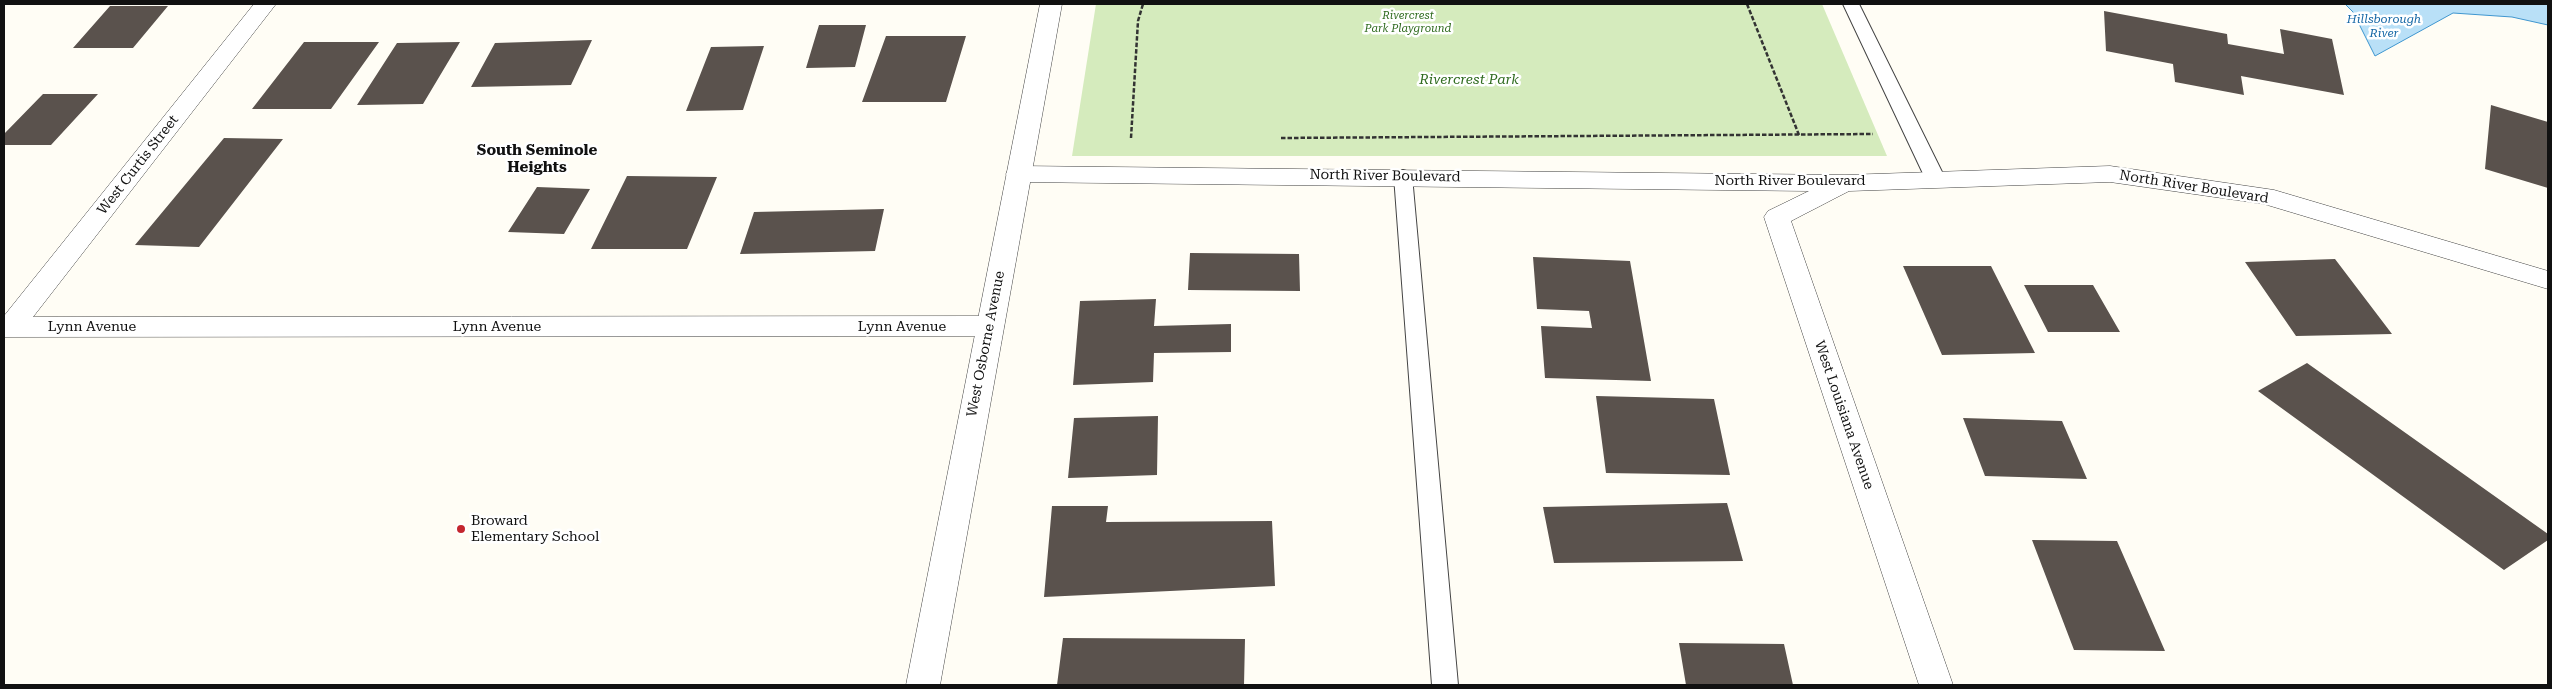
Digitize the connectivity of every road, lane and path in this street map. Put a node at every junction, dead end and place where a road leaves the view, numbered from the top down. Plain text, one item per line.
1 (265, 4) edge
2 (1051, 4) edge
3 (1143, 4) edge
4 (1747, 4) edge
5 (1851, 4) edge
6 (1873, 134) dead end
7 (1799, 135) junction
8 (1131, 138) junction
9 (1140, 138) dead end
10 (1276, 138) dead end
11 (1122, 140) dead end
12 (1018, 174) junction
13 (1403, 176) junction
14 (1936, 180) junction
15 (1845, 182) junction
16 (2536, 276) edge
17 (2548, 300) edge
18 (990, 326) junction
19 (7, 327) edge
20 (923, 685) edge
21 (1444, 685) edge
22 (1936, 685) edge

1 - 19 street, West Curtis Street
2 - 12 street, West Osborne Avenue
3 - 8 path
4 - 7 path
5 - 14 lane
6 - 7 path
7 - 10 path
8 - 9 path
8 - 11 path
12 - 13 street, North River Boulevard
12 - 18 street, West Osborne Avenue
13 - 15 street, North River Boulevard
13 - 21 lane
14 - 15 street, North River Boulevard
14 - 16 street, North River Boulevard
15 - 22 street, West Louisiana Avenue
16 - 17 street
18 - 19 street, Lynn Avenue
18 - 20 street, West Osborne Avenue

